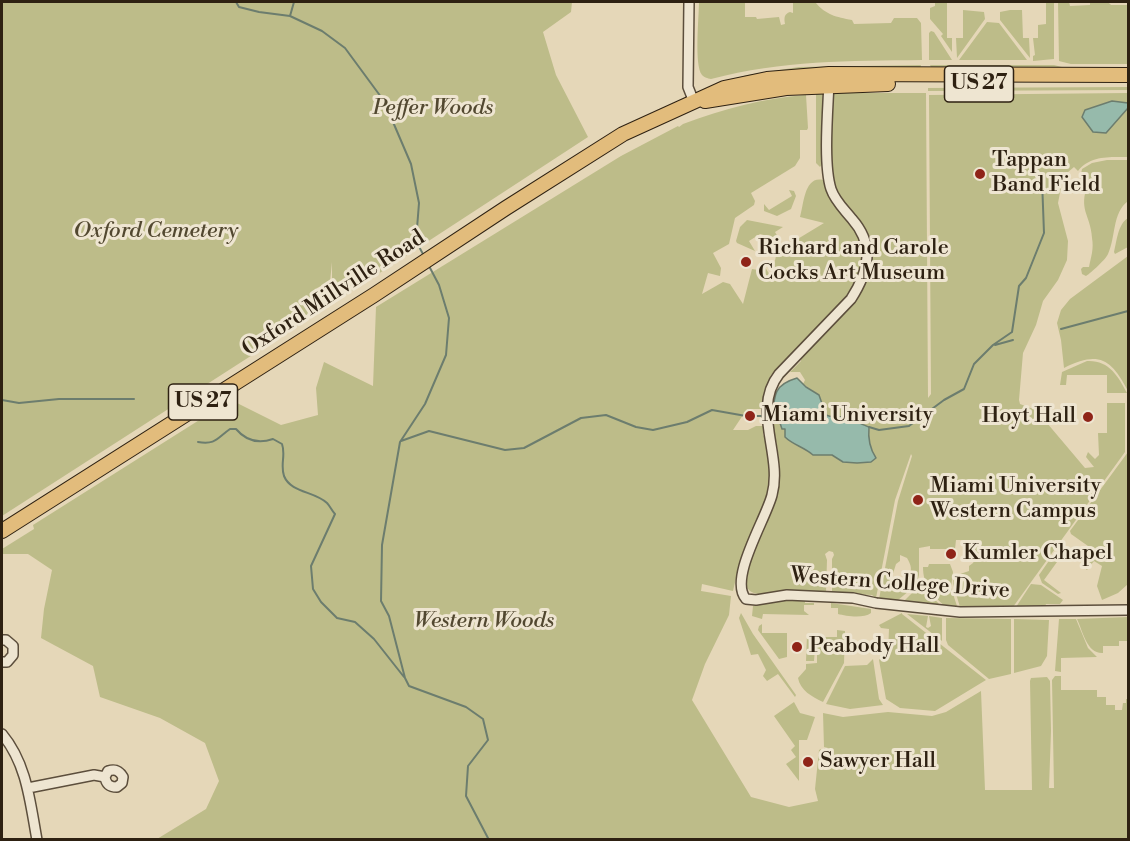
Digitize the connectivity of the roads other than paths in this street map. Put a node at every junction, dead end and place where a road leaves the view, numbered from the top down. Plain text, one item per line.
1 (689, 2) edge
2 (1128, 75) edge
3 (829, 79) junction
4 (1128, 83) edge
5 (694, 102) junction
6 (2, 531) edge
7 (1128, 610) edge
8 (2, 640) edge
9 (2, 662) edge
10 (2, 734) edge
11 (105, 777) dead end
12 (27, 788) junction
13 (37, 840) edge

1 - 5 street
2 - 3 highway, US 27
3 - 4 highway, US 27
3 - 5 highway, US 27
3 - 7 street, Western College Drive
5 - 6 highway, Oxford Millville Road / US 27
8 - 9 street
10 - 12 street
11 - 12 street
12 - 13 street

